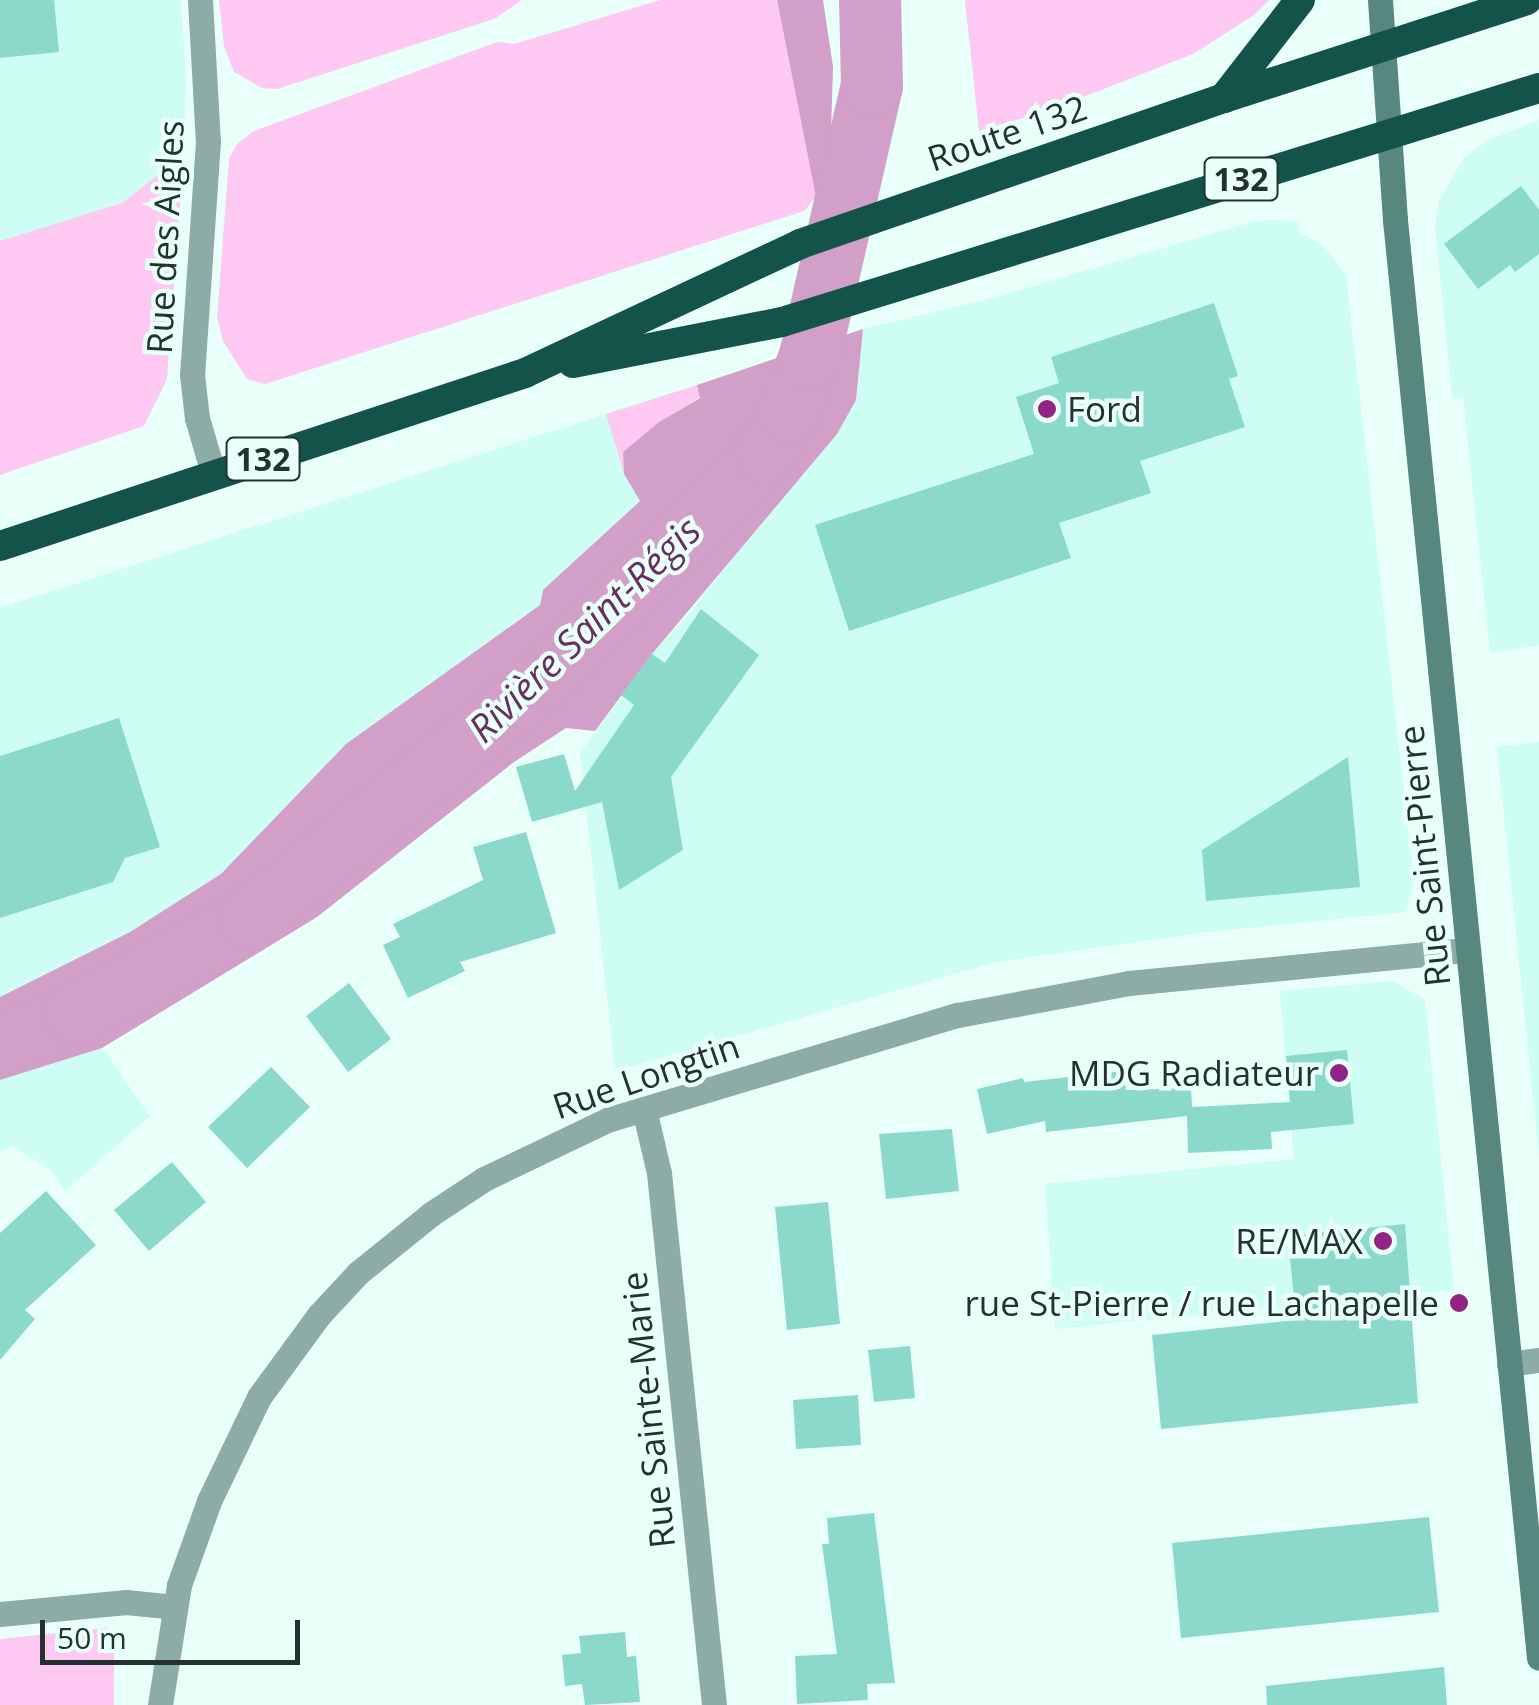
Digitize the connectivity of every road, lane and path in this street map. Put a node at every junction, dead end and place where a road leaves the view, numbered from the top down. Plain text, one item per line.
1 (200, 0) edge
2 (1300, 0) edge
3 (1380, 0) edge
4 (1527, 0) edge
5 (1383, 46) junction
6 (1539, 88) edge
7 (1224, 98) junction
8 (1389, 135) junction
9 (526, 372) junction
10 (214, 476) junction
11 (0, 546) edge
12 (1468, 950) junction
13 (644, 1109) junction
14 (1539, 1360) edge
15 (1510, 1364) junction
16 (174, 1607) junction
17 (0, 1614) edge
18 (1539, 1658) edge
19 (160, 1705) edge
20 (714, 1705) edge

1 - 10 street, Rue des Aigles
2 - 7 highway
3 - 5 main road, Rue Saint-Pierre
4 - 5 highway, Route 132 / 132
5 - 7 highway, Route 132 / 132
5 - 8 main road, Rue Saint-Pierre
6 - 8 highway, Route 132 / 132
7 - 9 highway, Route 132 / 132
8 - 9 highway, Route 132 / 132
8 - 12 main road, Rue Saint-Pierre
9 - 10 highway, Route 132 / 132
10 - 11 highway, Route 132 / 132
12 - 13 street, Rue Longtin
12 - 15 main road, Rue Saint-Pierre
13 - 16 street, Rue Longtin
13 - 20 street, Rue Sainte-Marie
14 - 15 street
15 - 18 main road, Rue Saint-Pierre
16 - 17 street
16 - 19 street, Rue Longtin

